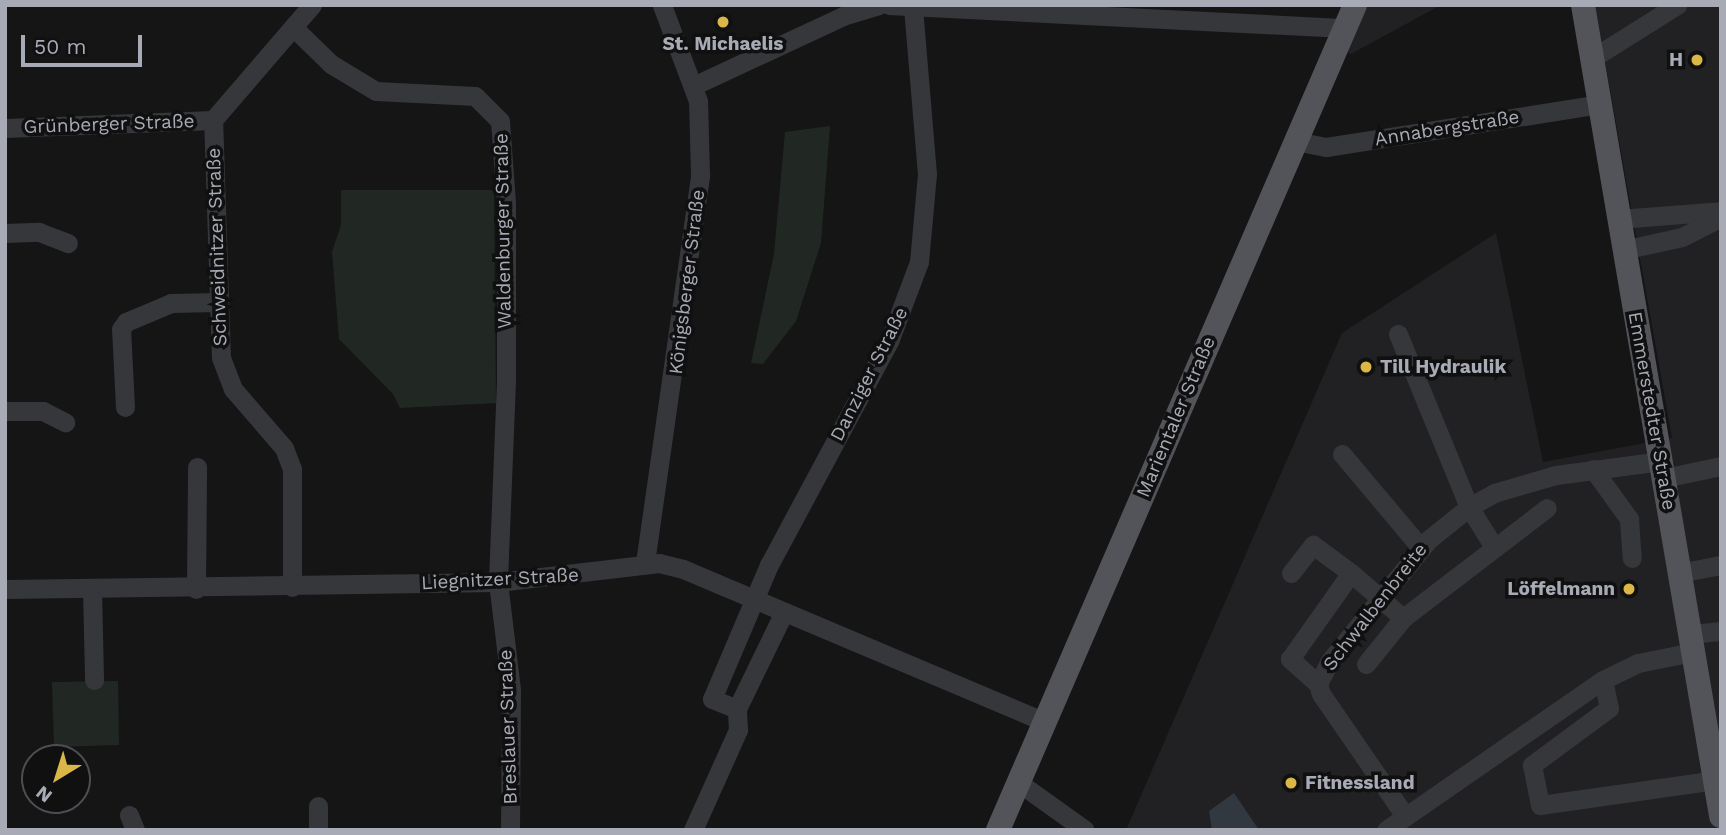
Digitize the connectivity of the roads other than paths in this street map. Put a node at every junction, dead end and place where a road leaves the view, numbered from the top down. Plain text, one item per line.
1 (312, 5) edge
2 (662, 5) edge
3 (878, 5) edge
4 (889, 5) edge
5 (1583, 5) edge
6 (1677, 5) edge
7 (913, 6) edge
8 (1087, 10) edge
9 (1353, 12) edge
10 (293, 27) junction
11 (1591, 59) junction
12 (693, 86) junction
13 (1600, 104) junction
14 (214, 120) junction
15 (5, 128) edge
16 (1295, 141) junction
17 (1721, 211) edge
18 (1721, 217) edge
19 (1618, 219) junction
20 (5, 233) edge
21 (68, 243) dead end
22 (1623, 250) junction
23 (218, 302) junction
24 (1398, 334) dead end
25 (125, 407) dead end
26 (5, 411) edge
27 (65, 422) dead end
28 (1342, 454) dead end
29 (1721, 466) edge
30 (197, 467) dead end
31 (1593, 469) junction
32 (1662, 469) junction
33 (1387, 489) dead end
34 (1469, 508) junction
35 (1547, 508) dead end
36 (1424, 544) junction
37 (1494, 547) junction
38 (1632, 558) dead end
39 (645, 563) junction
40 (1721, 565) edge
41 (1292, 573) dead end
42 (1352, 573) junction
43 (1679, 573) junction
44 (498, 582) junction
45 (292, 587) junction
46 (92, 589) junction
47 (196, 589) junction
48 (5, 590) edge
49 (1380, 595) junction
50 (754, 599) junction
51 (784, 611) junction
52 (1403, 618) junction
53 (1721, 631) edge
54 (1692, 643) junction
55 (1366, 664) dead end
56 (94, 680) dead end
57 (1603, 680) junction
58 (1318, 684) junction
59 (737, 709) junction
60 (1045, 722) junction
61 (1715, 780) junction
62 (1018, 782) junction
63 (318, 806) dead end
64 (1405, 816) junction
65 (1721, 816) edge
66 (317, 830) edge
67 (510, 830) edge
68 (694, 830) edge
69 (998, 830) edge
70 (1085, 830) edge
71 (1386, 830) edge

1 - 10 street, Schweidnitzer Straße
2 - 12 street, Königsberger Straße
3 - 12 street
4 - 7 street
5 - 11 main road, Emmerstedter Straße
6 - 11 street
7 - 8 street
7 - 50 street, Danziger Straße
8 - 9 street
9 - 16 main road, Marientaler Straße
10 - 14 street, Schweidnitzer Straße
10 - 44 street, Waldenburger Straße
11 - 13 main road, Emmerstedter Straße
12 - 39 street, Königsberger Straße
13 - 16 street, Annabergstraße
13 - 19 main road, Emmerstedter Straße
14 - 15 street, Grünberger Straße
14 - 23 street, Schweidnitzer Straße
16 - 60 main road, Marientaler Straße
17 - 19 street
18 - 22 street
19 - 22 main road, Emmerstedter Straße
20 - 21 street
22 - 32 main road, Emmerstedter Straße
23 - 25 street
23 - 45 street, Schweidnitzer Straße
24 - 34 street
26 - 27 street
28 - 36 street
29 - 32 street, Schwalbenbreite
30 - 47 street
31 - 32 street, Schwalbenbreite
31 - 34 street, Schwalbenbreite
31 - 38 street
32 - 43 main road, Emmerstedter Straße
33 - 36 street
34 - 36 street, Schwalbenbreite
34 - 37 street
35 - 37 street
36 - 49 street, Schwalbenbreite
37 - 52 street
39 - 44 street, Liegnitzer Straße
39 - 50 street, Liegnitzer Straße
40 - 43 street
41 - 42 street
42 - 49 street
42 - 58 street
43 - 54 main road, Emmerstedter Straße
44 - 45 street, Liegnitzer Straße
44 - 67 street, Breslauer Straße
45 - 47 street, Liegnitzer Straße
46 - 47 street, Liegnitzer Straße
46 - 48 street, Liegnitzer Straße
46 - 56 street
49 - 52 street
49 - 58 street, Schwalbenbreite
50 - 51 street, Liegnitzer Straße
50 - 59 street, Danziger Straße
51 - 59 street
51 - 60 street, Liegnitzer Straße
52 - 55 street
53 - 54 street
54 - 57 street
54 - 61 main road, Emmerstedter Straße
57 - 61 street
57 - 64 street
58 - 64 street, Schwalbenbreite
59 - 68 street
60 - 62 main road, Marientaler Straße
61 - 65 main road, Emmerstedter Straße
62 - 69 main road, Marientaler Straße
62 - 70 street
63 - 66 street
64 - 71 street

